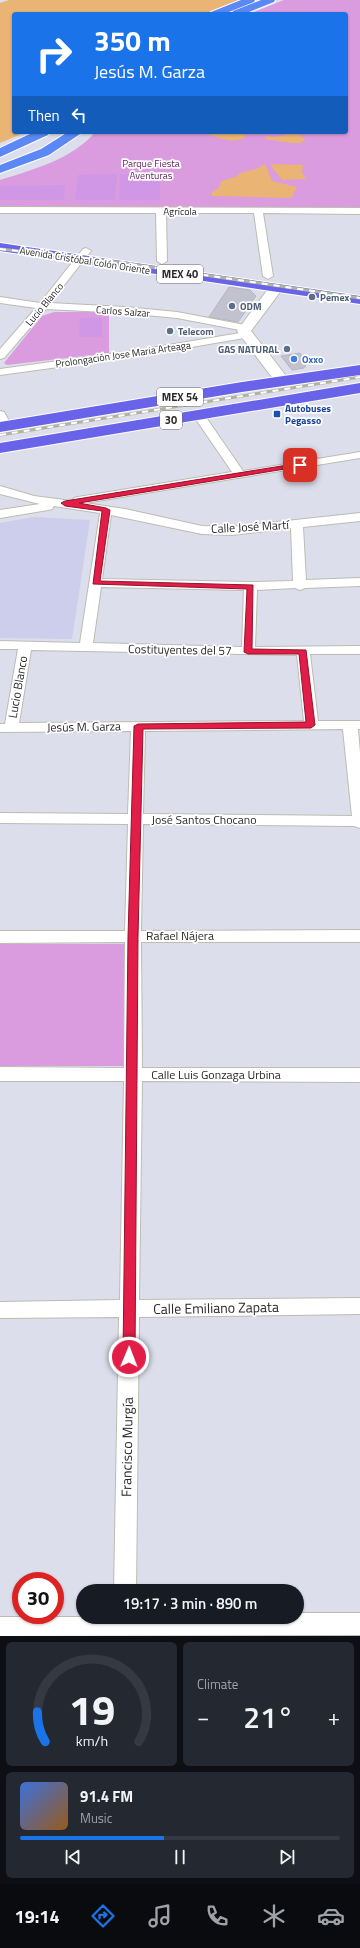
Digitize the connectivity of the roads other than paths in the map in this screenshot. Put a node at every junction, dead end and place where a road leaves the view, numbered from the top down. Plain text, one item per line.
1 (250, 0) edge
2 (270, 0) edge
3 (221, 12) edge
4 (240, 12) edge
5 (40, 134) edge
6 (69, 134) edge
7 (74, 134) edge
8 (0, 154) edge
9 (31, 158) junction
10 (0, 163) edge
11 (0, 169) edge
12 (0, 175) edge
13 (0, 210) edge
14 (360, 210) edge
15 (161, 211) junction
16 (258, 211) junction
17 (0, 238) edge
18 (0, 247) edge
19 (84, 255) junction
20 (162, 261) junction
21 (272, 282) junction
22 (360, 290) edge
23 (0, 300) edge
24 (360, 300) edge
25 (43, 306) junction
26 (246, 332) junction
27 (0, 356) edge
28 (360, 370) edge
29 (0, 372) edge
30 (282, 381) junction
31 (360, 388) edge
32 (199, 415) junction
33 (2, 422) edge
34 (0, 448) edge
35 (360, 455) edge
36 (240, 475) junction
37 (0, 490) edge
38 (65, 503) junction
39 (106, 510) junction
40 (0, 514) edge
41 (360, 517) edge
42 (297, 525) junction
43 (360, 582) edge
44 (95, 583) junction
45 (251, 586) junction
46 (300, 586) junction
47 (0, 645) edge
48 (25, 646) junction
49 (86, 647) junction
50 (360, 650) edge
51 (303, 651) junction
52 (248, 652) junction
53 (311, 725) junction
54 (138, 726) junction
55 (355, 726) edge
56 (6, 728) edge
57 (0, 818) edge
58 (137, 819) junction
59 (360, 821) edge
60 (360, 936) edge
61 (0, 937) edge
62 (133, 937) junction
63 (0, 1074) edge
64 (133, 1074) junction
65 (360, 1075) edge
66 (360, 1306) edge
67 (0, 1310) edge
68 (130, 1310) junction
69 (124, 1584) edge
70 (360, 1624) edge
71 (124, 1627) edge
72 (0, 1628) edge

1 - 3 highway
2 - 4 highway
5 - 8 highway
6 - 10 highway
7 - 9 highway
9 - 11 highway
9 - 12 highway
13 - 15 street, Agrícola
14 - 16 street, Agrícola
15 - 16 street, Agrícola
15 - 20 street
16 - 21 street
17 - 19 main road, Avenida Cristóbal Colón Oriente / MEX 40
18 - 19 main road, Avenida Cristóbal Colón Oriente / MEX 40
19 - 20 main road, Avenida Cristóbal Colón Oriente / MEX 40
19 - 21 main road, Avenida Cristóbal Colón Oriente / MEX 40
19 - 25 street, Lucio Blanco
20 - 21 main road, Avenida Cristóbal Colón Oriente / MEX 40
21 - 22 main road, Avenida Cristóbal Colón Oriente / MEX 40
21 - 24 main road, Avenida Cristóbal Colón Oriente / MEX 40
21 - 26 street
23 - 25 street, Carlos Salzar
25 - 26 street, Carlos Salzar
25 - 27 street, Lucio Blanco
26 - 29 street, Prolongación Jose Maria Arteaga
26 - 30 street
28 - 30 main road, MEX 54
30 - 33 main road, MEX 54
31 - 32 main road, 30
32 - 34 main road, 30
32 - 36 street
35 - 36 street
36 - 38 street
37 - 38 street, Calle José Martí
38 - 39 street, Calle José Martí
38 - 40 street
39 - 42 street, Calle José Martí
39 - 44 street
41 - 42 street, Calle José Martí
42 - 46 street
43 - 46 street
44 - 45 street
44 - 49 street
45 - 46 street
45 - 52 street
47 - 48 street, Costituyentes del 57
48 - 49 street, Costituyentes del 57
48 - 56 street, Lucio Blanco
49 - 52 street, Costituyentes del 57
50 - 51 street, Costituyentes del 57
51 - 52 street, Costituyentes del 57
51 - 53 street
53 - 54 street, Jesús M. Garza
53 - 55 street, Jesús M. Garza
54 - 56 street, Jesús M. Garza
54 - 58 street, Francisco Murgía
55 - 59 street
57 - 58 street, José Santos Chocano
58 - 59 street, José Santos Chocano
58 - 62 street, Francisco Murgía
60 - 62 street, Rafael Nájera
61 - 62 street, Rafael Nájera
62 - 64 street, Francisco Murgía
63 - 64 street, Calle Luis Gonzaga Urbina
64 - 65 street, Calle Luis Gonzaga Urbina
64 - 68 street, Francisco Murgía
66 - 68 street, Calle Emiliano Zapata
67 - 68 street, Calle Emiliano Zapata
68 - 69 street, Francisco Murgía
70 - 71 street
71 - 72 street

